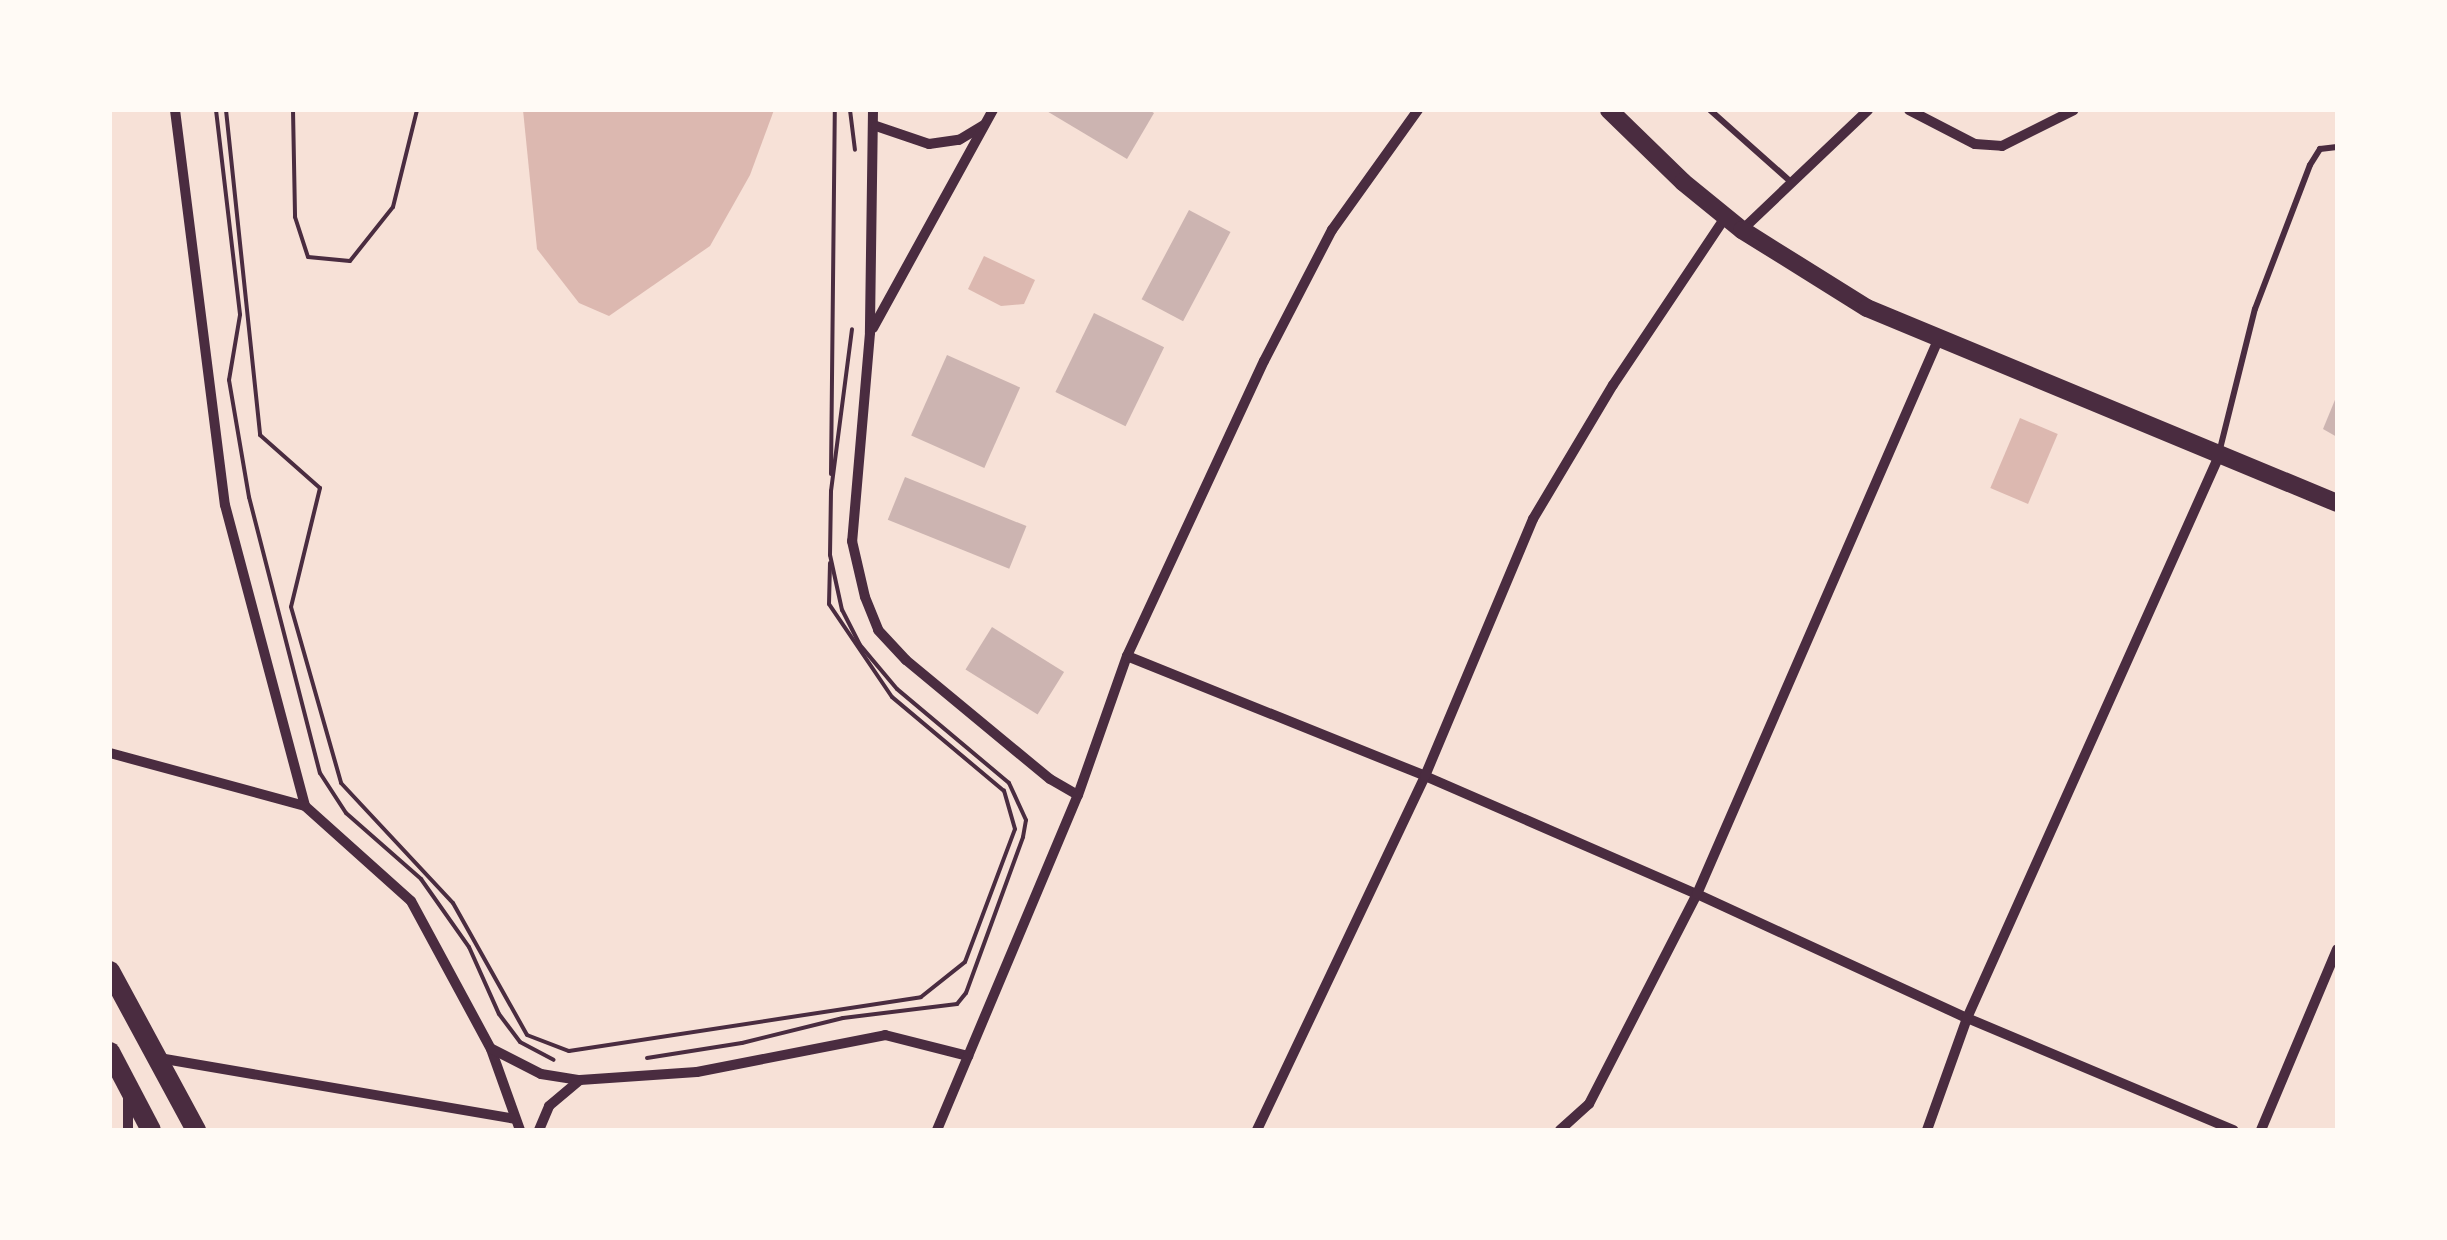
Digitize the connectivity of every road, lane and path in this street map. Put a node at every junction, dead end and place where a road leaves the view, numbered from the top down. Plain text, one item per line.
1 (175, 110) edge
2 (216, 110) edge
3 (226, 110) edge
4 (294, 110) edge
5 (417, 110) edge
6 (835, 110) edge
7 (850, 110) edge
8 (873, 110) edge
9 (993, 110) edge
10 (1418, 110) edge
11 (1609, 110) edge
12 (1710, 110) edge
13 (1868, 110) edge
14 (1909, 110) edge
15 (2074, 110) edge
16 (985, 124) junction
17 (876, 126) junction
18 (2337, 148) edge
19 (856, 168) dead end
20 (1792, 183) junction
21 (1726, 216) junction
22 (1742, 230) junction
23 (853, 326) dead end
24 (870, 333) junction
25 (1938, 340) junction
26 (2218, 456) junction
27 (2337, 504) edge
28 (830, 555) junction
29 (1127, 656) junction
30 (110, 752) edge
31 (1425, 776) junction
32 (1078, 795) junction
33 (305, 806) junction
34 (1697, 894) junction
35 (2337, 949) edge
36 (110, 972) edge
37 (1967, 1018) junction
38 (491, 1049) junction
39 (110, 1052) edge
40 (968, 1056) junction
41 (160, 1058) junction
42 (645, 1058) dead end
43 (558, 1061) dead end
44 (580, 1080) junction
45 (127, 1082) junction
46 (518, 1124) edge
47 (128, 1130) edge
48 (151, 1130) edge
49 (196, 1130) edge
50 (539, 1130) edge
51 (937, 1130) edge
52 (1257, 1130) edge
53 (1560, 1130) edge
54 (1927, 1130) edge
55 (2234, 1130) edge
56 (2261, 1130) edge

1 - 33 street
2 - 43 path
3 - 28 path
4 - 5 path
6 - 28 path
7 - 19 path
8 - 17 street
9 - 16 street
10 - 29 street
11 - 21 main road
12 - 20 lane
13 - 20 street
14 - 15 street
16 - 17 street
16 - 24 street
17 - 24 street
18 - 26 lane
20 - 22 street
21 - 22 main road
21 - 31 street
22 - 25 main road
23 - 28 path
24 - 32 street
25 - 26 main road
25 - 34 street
26 - 27 main road
26 - 37 street
28 - 42 path
29 - 31 street
29 - 32 street
30 - 33 street
31 - 34 street
31 - 52 street
32 - 40 street
33 - 38 street
34 - 37 street
34 - 53 street
35 - 56 street
36 - 41 main road
37 - 54 street
37 - 55 street
38 - 44 street
38 - 46 street
39 - 45 main road
40 - 44 street
40 - 51 street
41 - 46 street
41 - 49 main road
44 - 50 street
45 - 47 street
45 - 48 main road

